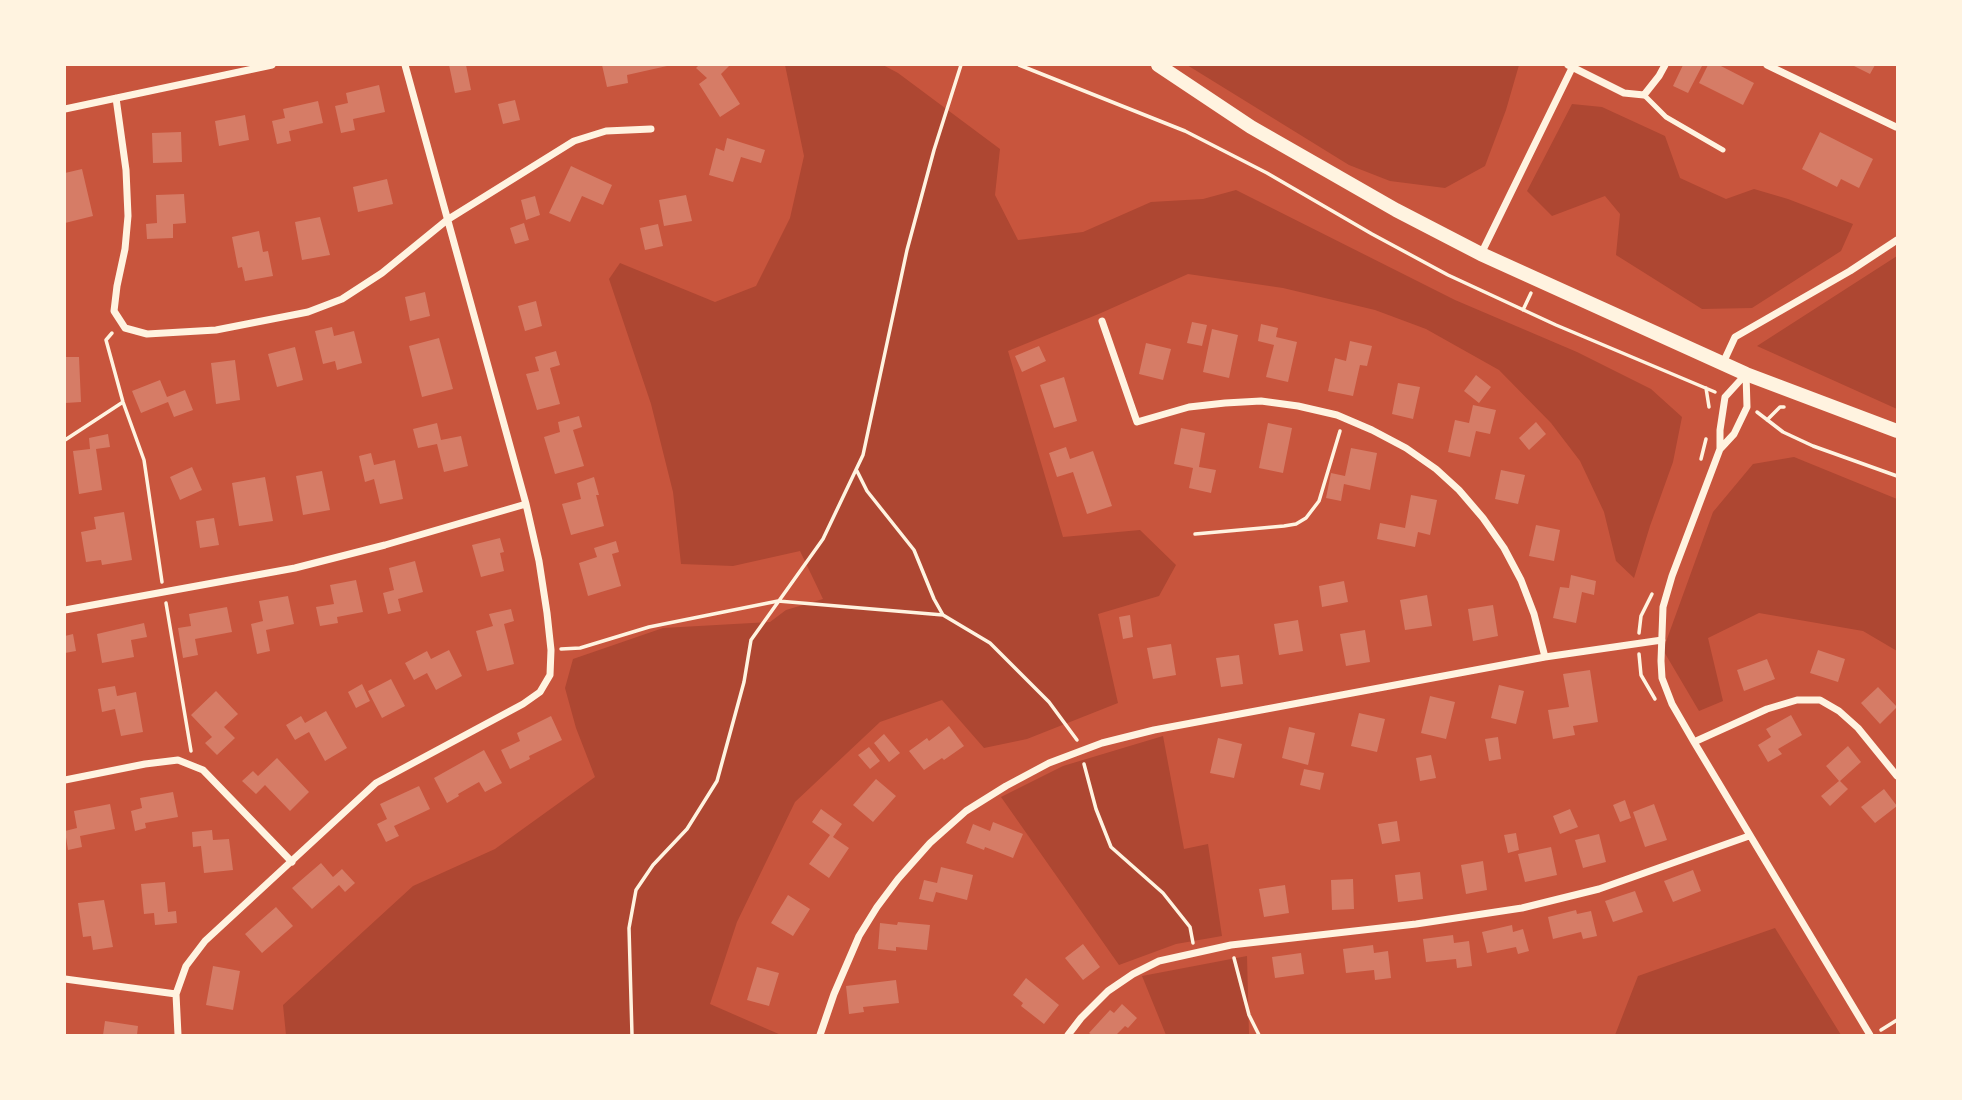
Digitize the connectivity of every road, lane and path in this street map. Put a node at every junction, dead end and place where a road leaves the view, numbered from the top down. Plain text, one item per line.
1 (272, 65) edge
2 (405, 65) edge
3 (961, 65) edge
4 (1019, 65) edge
5 (1158, 65) edge
6 (1665, 65) edge
7 (1767, 65) edge
8 (1570, 66) edge
9 (1644, 95) junction
10 (116, 98) junction
11 (65, 109) edge
12 (1896, 127) edge
13 (651, 129) dead end
14 (1723, 150) dead end
15 (447, 220) junction
16 (1897, 240) edge
17 (1481, 254) junction
18 (1102, 321) dead end
19 (120, 322) junction
20 (1723, 363) junction
21 (1746, 374) junction
22 (1706, 388) dead end
23 (123, 402) junction
24 (1789, 407) dead end
25 (1755, 411) dead end
26 (1345, 418) junction
27 (1767, 420) junction
28 (1897, 431) edge
29 (65, 440) edge
30 (1720, 449) junction
31 (856, 469) junction
32 (1897, 476) edge
33 (526, 504) junction
34 (1195, 534) dead end
35 (164, 592) junction
36 (778, 601) junction
37 (65, 610) edge
38 (943, 615) junction
39 (1662, 640) junction
40 (551, 650) junction
41 (1545, 657) junction
42 (1694, 742) junction
43 (1081, 750) junction
44 (194, 766) junction
45 (1897, 776) edge
46 (65, 780) edge
47 (1749, 836) junction
48 (292, 862) junction
49 (1231, 945) junction
50 (1195, 952) junction
51 (65, 979) edge
52 (176, 994) junction
53 (1897, 1020) edge
54 (178, 1035) edge
55 (632, 1035) edge
56 (820, 1035) edge
57 (1068, 1035) edge
58 (1259, 1035) edge
59 (1871, 1035) edge

1 - 10 street
2 - 15 street
3 - 31 path
4 - 22 path
5 - 17 main road
6 - 9 street
7 - 12 street
8 - 9 street
8 - 17 street
9 - 14 lane
10 - 11 street
10 - 19 street
13 - 15 street
15 - 19 street
15 - 33 street
16 - 20 street
17 - 20 main road
18 - 26 street
19 - 23 path
20 - 21 main road
21 - 28 main road
21 - 30 street
21 - 30 street
23 - 29 path
23 - 35 path
24 - 27 path
25 - 27 path
26 - 34 path
26 - 41 street
27 - 32 path
30 - 39 street
31 - 36 path
31 - 38 path
33 - 35 street
33 - 40 street
35 - 37 street
35 - 44 path
36 - 38 path
36 - 40 path
36 - 55 path
38 - 43 path
39 - 41 street
39 - 42 street
40 - 48 street
41 - 43 street
42 - 45 street
42 - 47 street
43 - 50 path
43 - 56 street
44 - 46 street
44 - 48 street
47 - 49 street
47 - 59 street
48 - 52 street
49 - 50 street
49 - 58 path
50 - 57 street
51 - 52 street
52 - 54 street
53 - 59 path

